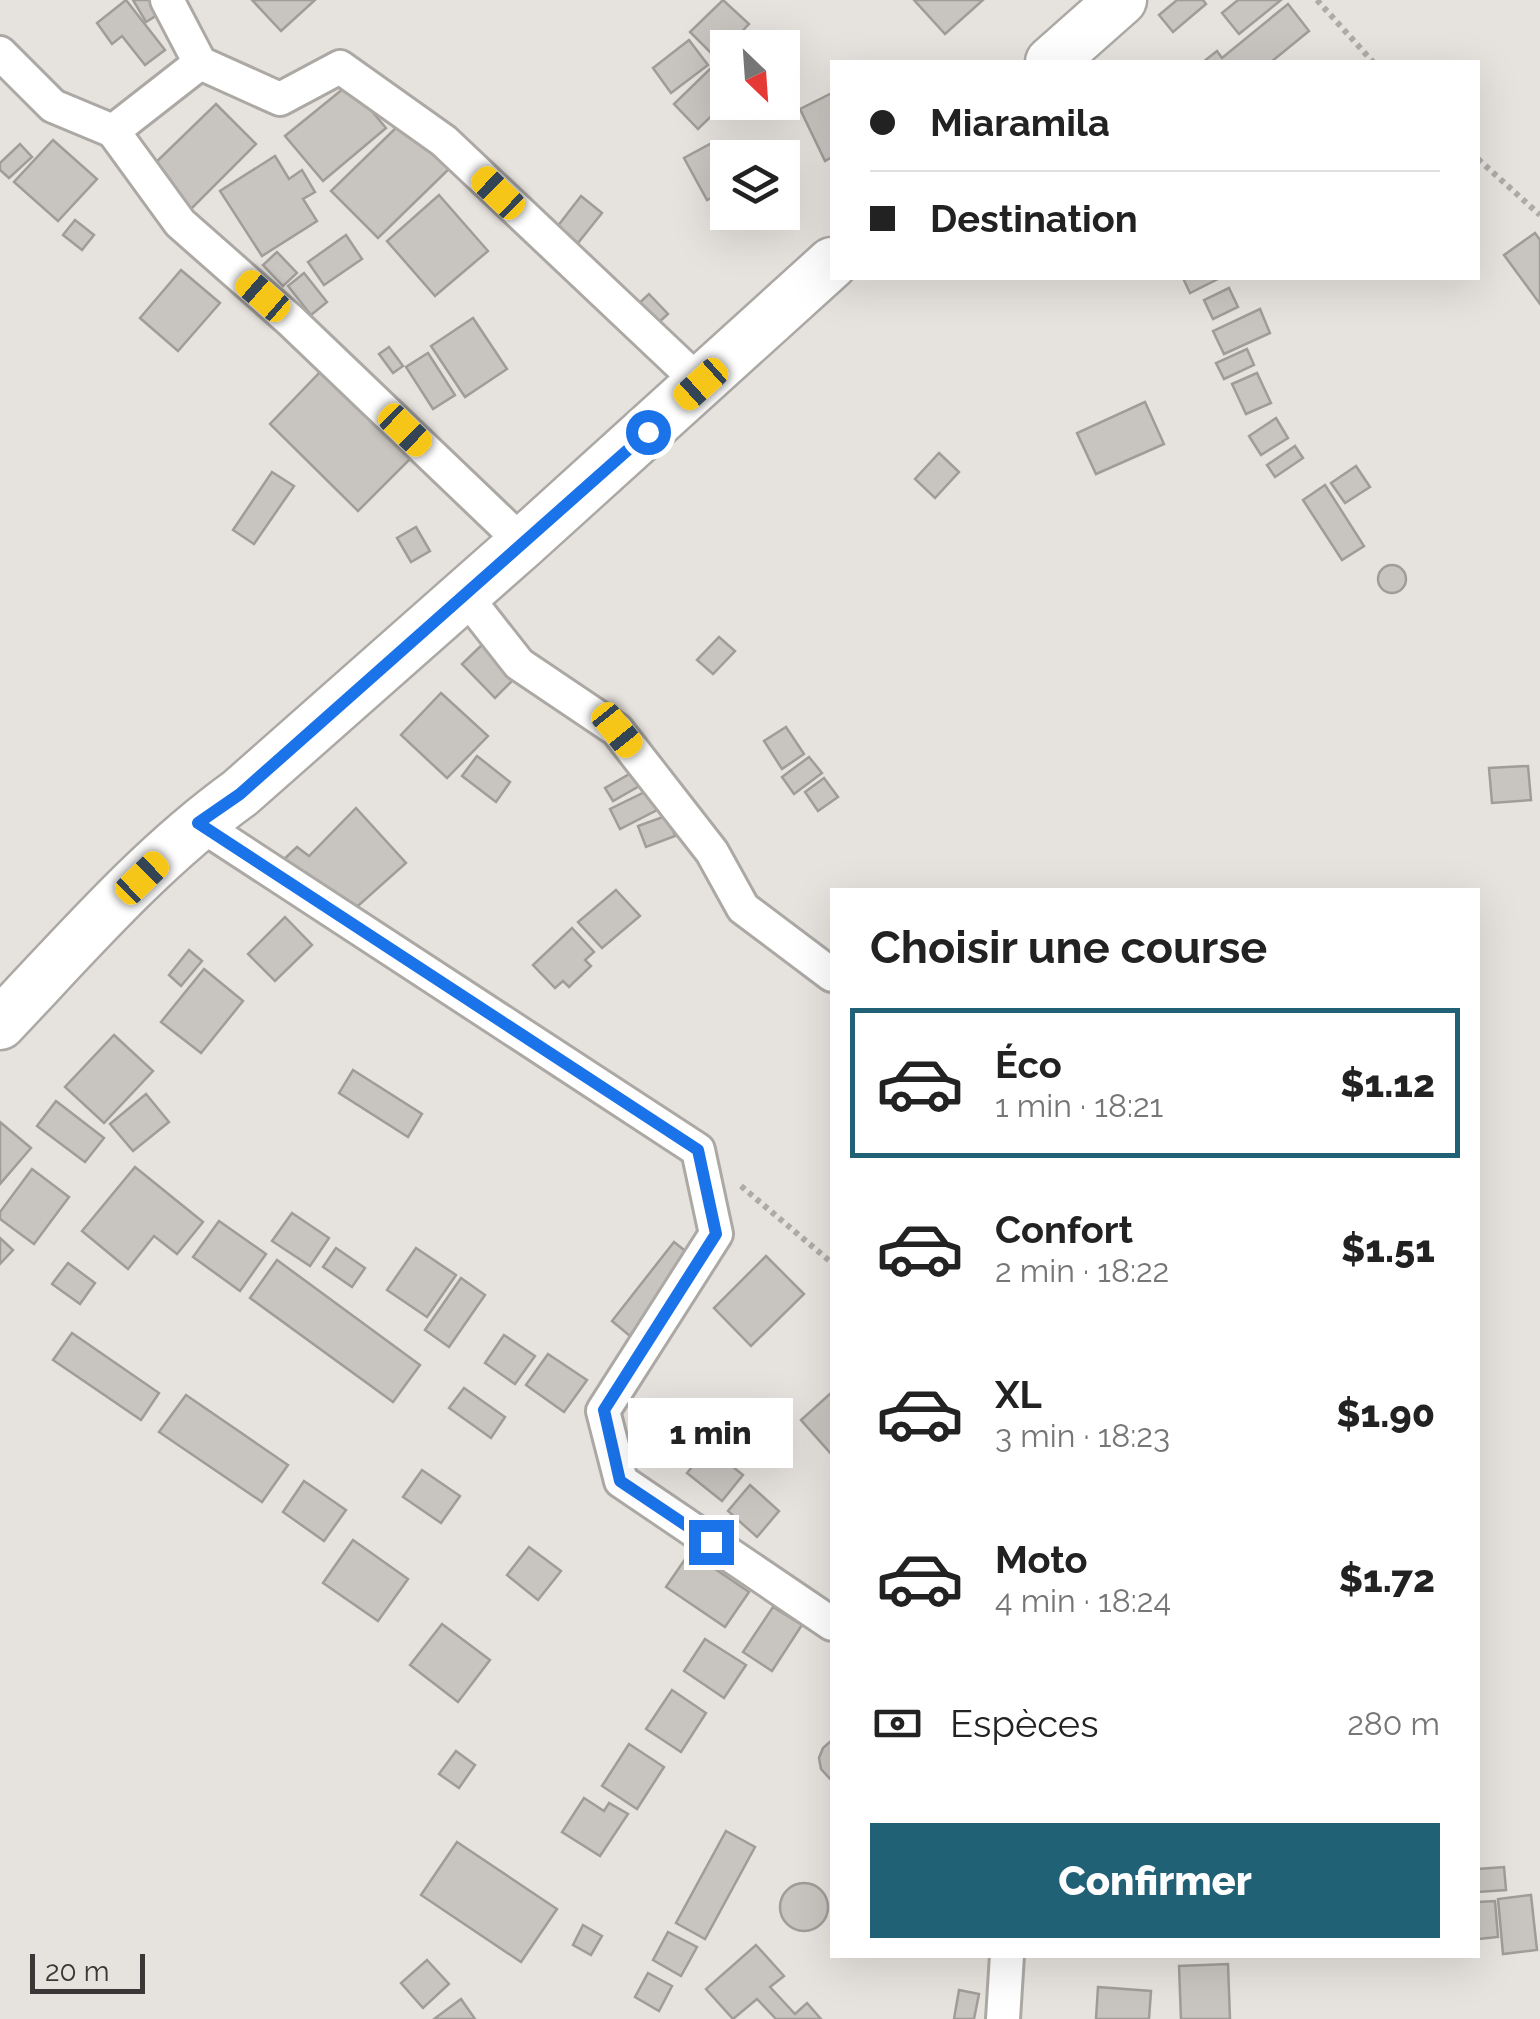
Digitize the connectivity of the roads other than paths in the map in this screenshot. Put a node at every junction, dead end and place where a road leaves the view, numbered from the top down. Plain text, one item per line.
1 (167, 0) edge
2 (1121, 0) edge
3 (0, 53) edge
4 (1053, 60) edge
5 (200, 64) junction
6 (114, 131) junction
7 (830, 266) edge
8 (701, 384) junction
9 (524, 544) junction
10 (464, 594) junction
11 (198, 823) junction
12 (830, 974) edge
13 (0, 1024) edge
14 (830, 1623) edge
15 (1008, 1958) edge
16 (1003, 2019) edge

1 - 5 street
2 - 4 main road
3 - 6 street
5 - 6 street
5 - 8 street
6 - 9 street
7 - 8 main road
8 - 9 main road
9 - 10 main road
10 - 11 main road
10 - 12 street
11 - 13 main road
11 - 14 street
15 - 16 street

